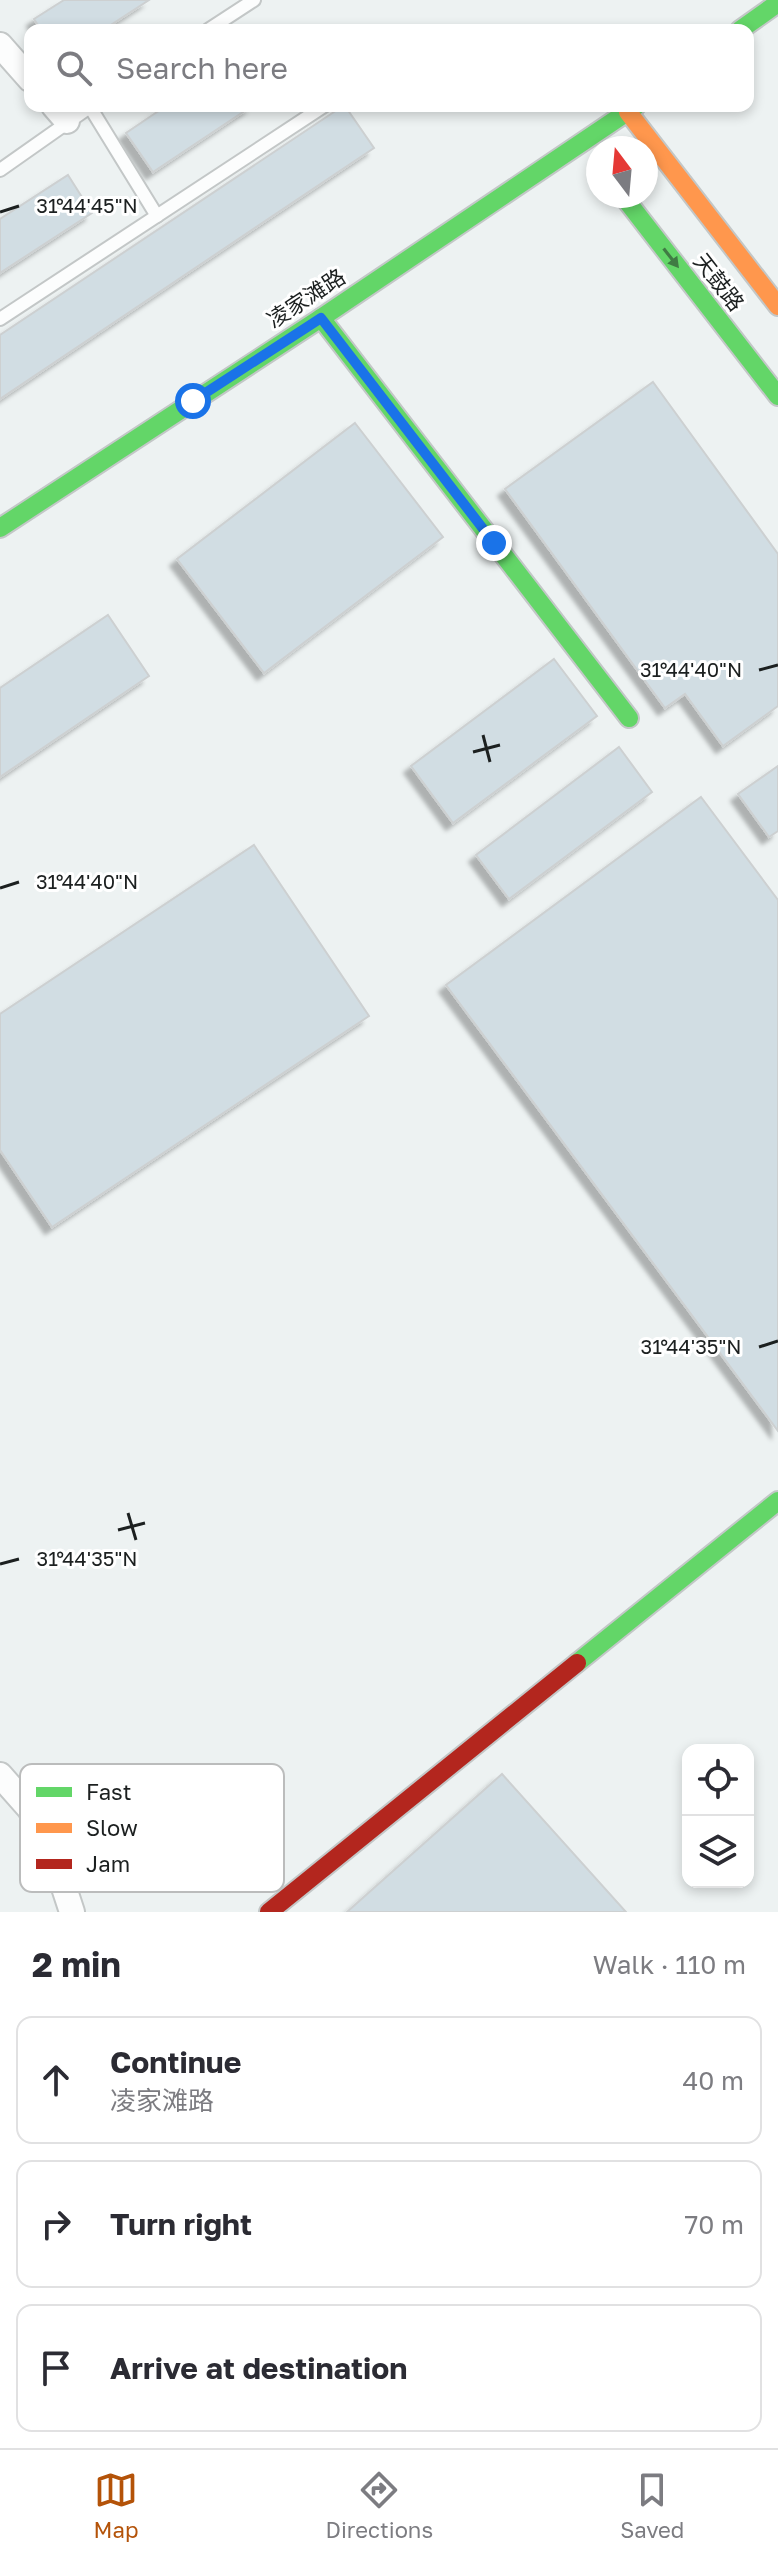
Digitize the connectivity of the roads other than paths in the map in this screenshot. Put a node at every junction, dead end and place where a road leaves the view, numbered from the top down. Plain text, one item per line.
1 (254, 0) edge
2 (778, 3) edge
3 (217, 24) edge
4 (748, 24) edge
5 (0, 45) edge
6 (24, 72) edge
7 (93, 112) edge
8 (315, 112) edge
9 (629, 112) edge
10 (634, 112) edge
11 (61, 114) edge
12 (0, 170) edge
13 (632, 208) edge
14 (157, 216) junction
15 (778, 306) edge
16 (321, 318) junction
17 (0, 319) edge
18 (778, 396) edge
19 (0, 528) edge
20 (629, 718) dead end
21 (778, 1501) edge
22 (0, 1775) edge
23 (20, 1798) edge
24 (65, 1892) edge
25 (72, 1912) edge
26 (269, 1912) edge

1 - 3 lane
2 - 4 main road
5 - 6 street
7 - 14 lane
8 - 14 lane
9 - 16 main road, 凌家滩路
10 - 15 main road, 天鼓路
11 - 12 lane
13 -> 18 main road, 天鼓路
14 - 17 lane
16 - 19 main road, 凌家滩路
16 - 20 main road
21 - 26 main road
22 - 23 street
24 - 25 street

